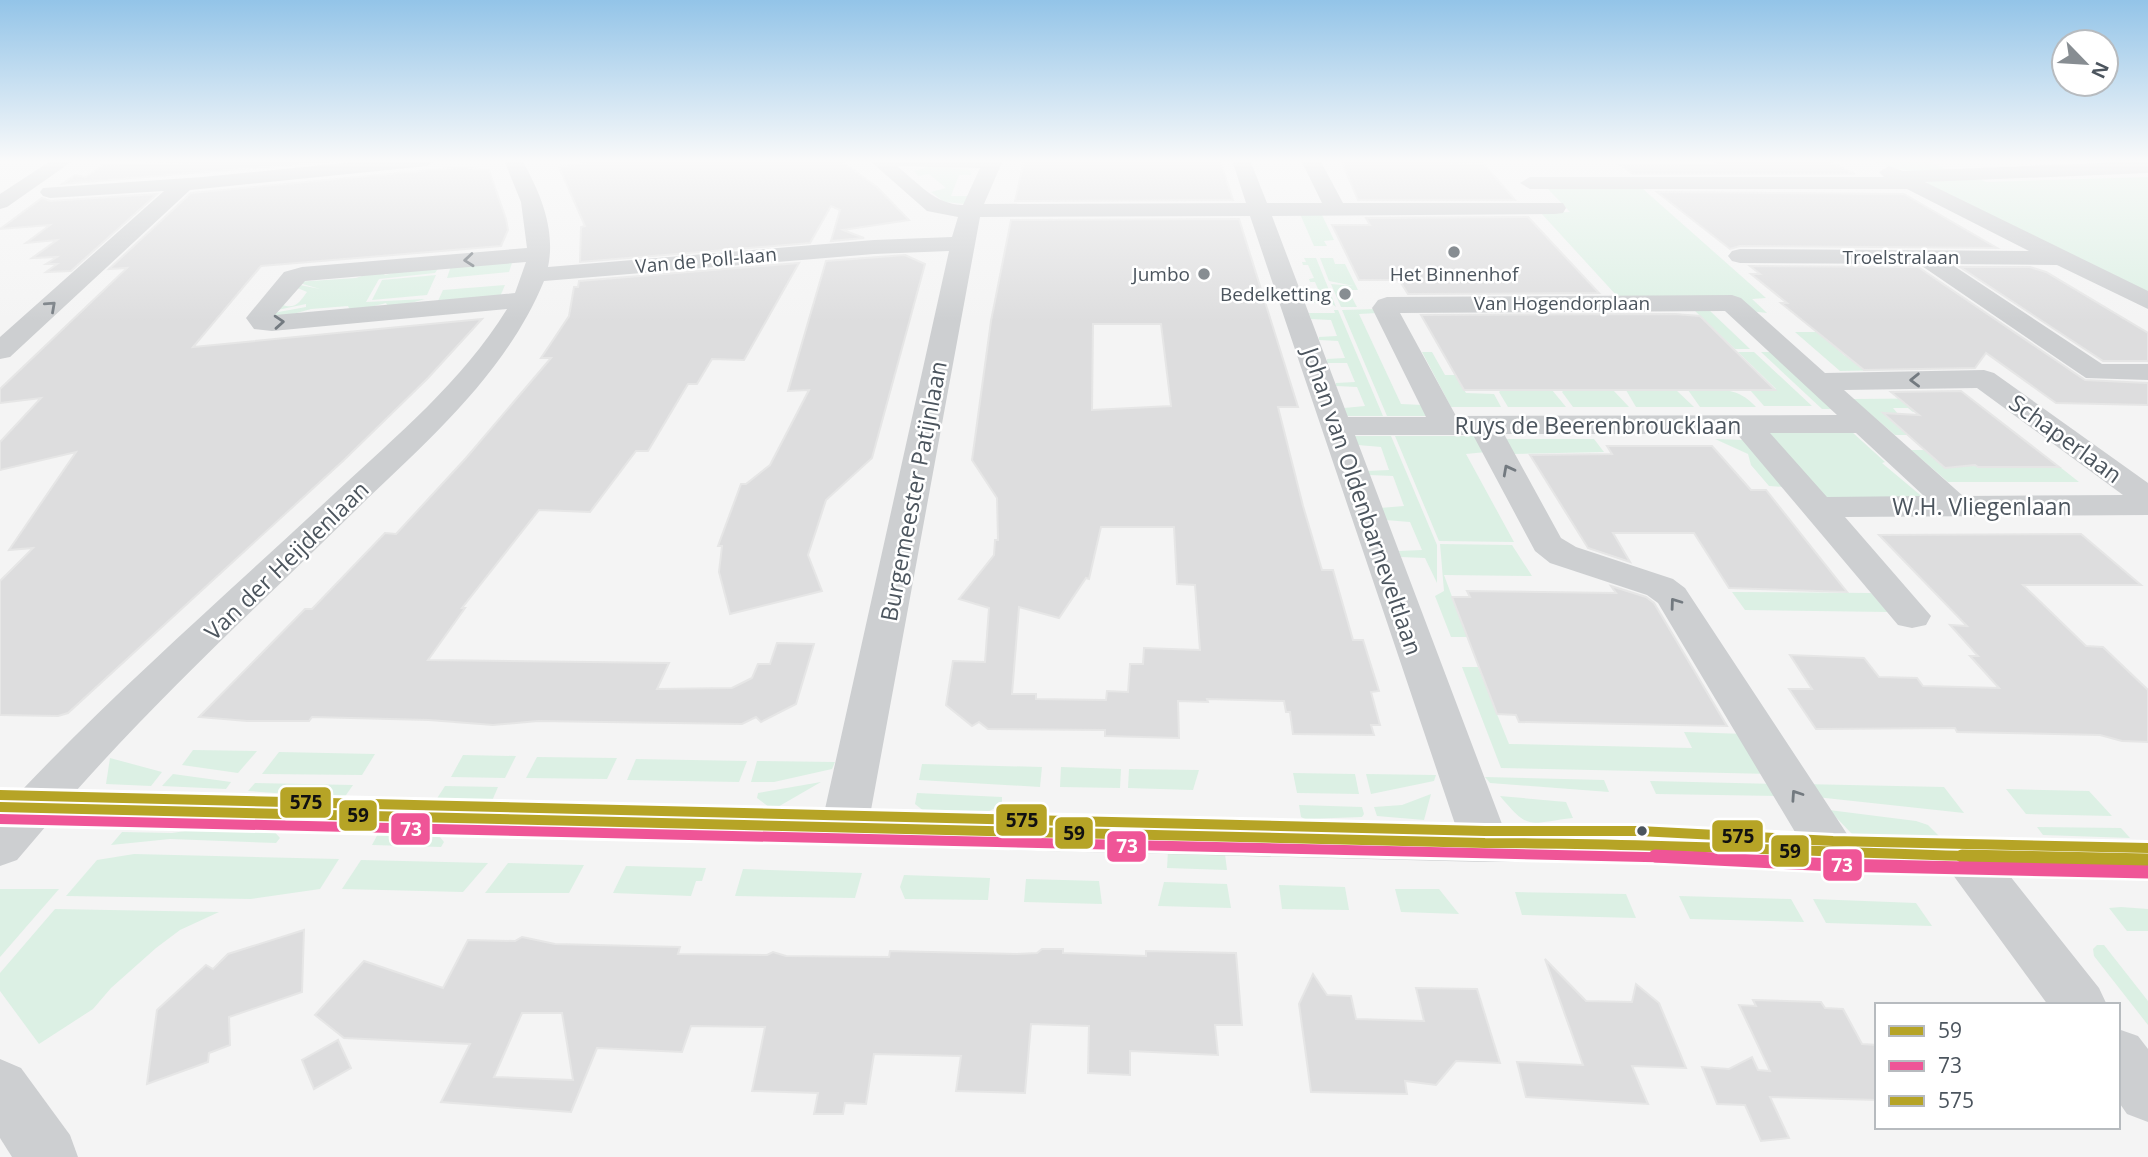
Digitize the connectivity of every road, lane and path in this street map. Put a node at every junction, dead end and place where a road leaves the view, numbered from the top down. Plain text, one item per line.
1 (151, 214) edge
2 (535, 214) edge
3 (970, 214) edge
4 (1261, 214) edge
5 (1973, 214) edge
6 (962, 244) junction
7 (1740, 256) dead end
8 (1924, 257) junction
9 (2062, 258) junction
10 (532, 276) junction
11 (2148, 301) edge
12 (0, 352) edge
13 (2148, 372) edge
14 (1815, 382) junction
15 (1745, 424) junction
16 (1861, 424) junction
17 (1336, 426) junction
18 (1446, 426) junction
19 (1484, 426) junction
20 (2148, 498) edge
21 (2148, 505) edge
22 (1817, 506) junction
23 (1954, 506) junction
24 (1912, 616) dead end
25 (16, 807) edge
26 (843, 827) junction
27 (1485, 843) junction
28 (0, 847) edge
29 (1833, 853) junction
30 (1965, 854) junction
31 (2148, 860) edge
32 (2078, 1003) edge
33 (2120, 1058) edge
34 (0, 1087) edge
35 (2148, 1094) edge
36 (48, 1157) edge

12 -> 1 street
2 - 10 street, Van der Heijdenlaan
3 - 6 street, Burgemeester Patijnlaan
4 - 17 street, Johan van Oldenbarneveltlaan
5 - 9 street
6 - 10 street, Van de Poll-laan
6 - 26 street, Burgemeester Patijnlaan
7 - 8 street, Troelstralaan
8 - 9 street, Troelstralaan
8 - 13 street
9 - 11 street
10 -> 10 street
10 - 25 street, Van der Heijdenlaan
14 - 16 street
14 - 18 street, Van Hogendorplaan
20 -> 14 street, Schaperlaan
15 - 16 street, Ruys de Beerenbroucklaan
15 - 19 street, Ruys de Beerenbroucklaan
15 - 22 street
16 - 23 street
17 - 18 street, Ruys de Beerenbroucklaan
17 - 27 street, Johan van Oldenbarneveltlaan
18 - 19 street, Ruys de Beerenbroucklaan
29 -> 19 street
21 - 23 street, W.H. Vliegenlaan
22 - 23 street, W.H. Vliegenlaan
22 - 24 street
25 - 26 street
25 - 28 street, Van der Heijdenlaan
26 - 27 street
27 - 29 street
29 - 30 street
30 - 31 street
30 - 32 street
33 - 35 street
34 - 36 street

